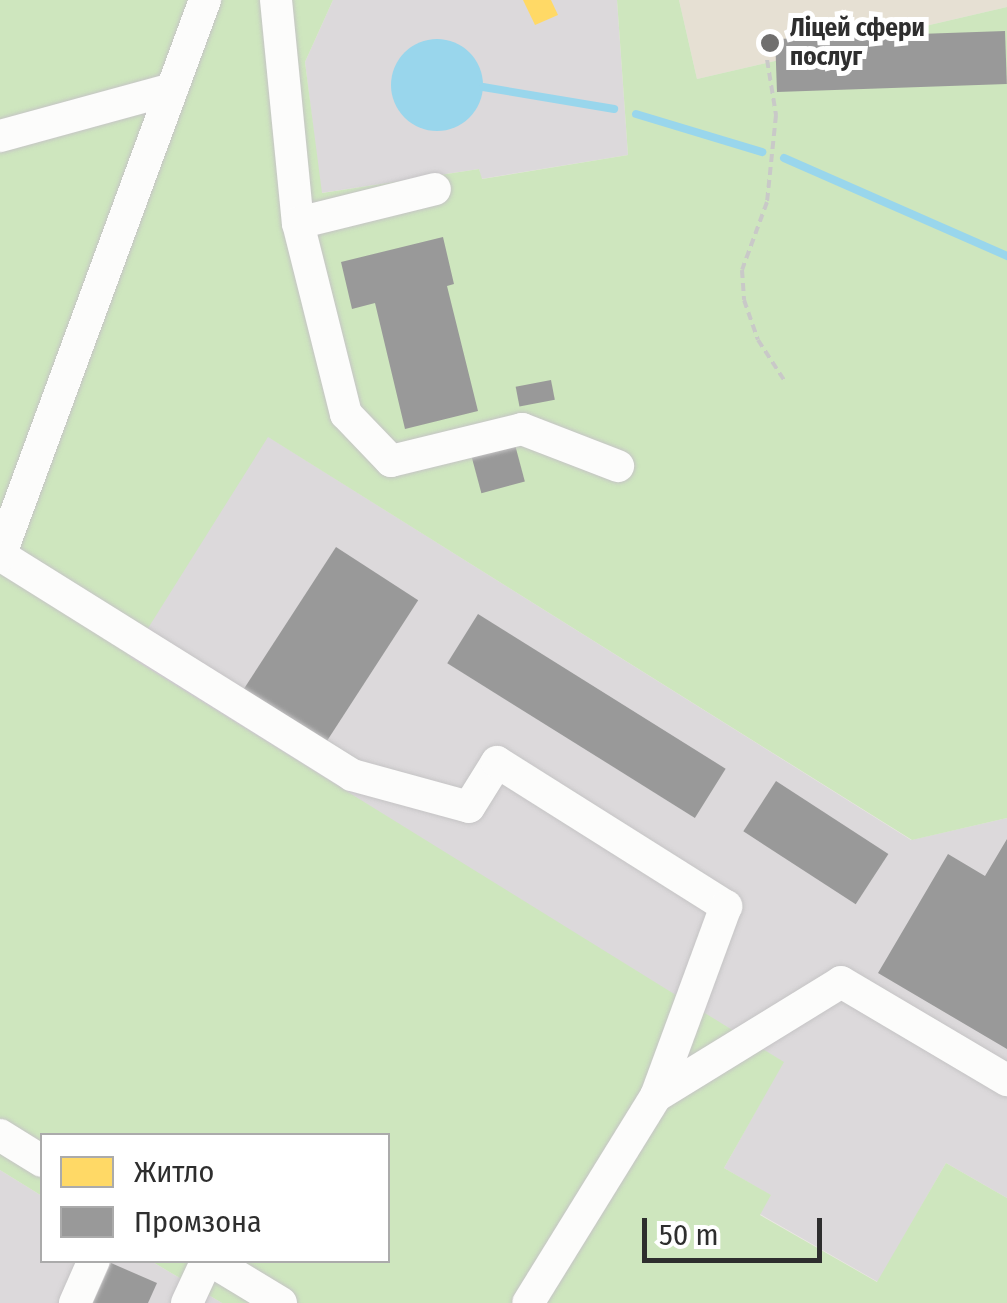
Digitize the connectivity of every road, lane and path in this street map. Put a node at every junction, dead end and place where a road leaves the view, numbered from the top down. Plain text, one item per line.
1 (276, 0) edge
2 (206, 8) edge
3 (765, 47) dead end
4 (172, 89) junction
5 (0, 136) edge
6 (435, 190) dead end
7 (298, 223) junction
8 (786, 383) dead end
9 (618, 466) dead end
10 (0, 556) edge
11 (1007, 1080) edge
12 (656, 1096) junction
13 (0, 1135) edge
14 (40, 1159) edge
15 (93, 1263) edge
16 (207, 1263) edge
17 (213, 1263) edge
18 (75, 1303) edge
19 (187, 1303) edge
20 (281, 1303) edge
21 (528, 1303) edge

1 - 7 street
2 - 4 street
3 - 8 path
4 - 5 street
4 - 10 street
6 - 7 street
7 - 9 street
10 - 12 street
11 - 12 street
12 - 21 street
13 - 14 street
15 - 18 street
16 - 19 street
17 - 20 street

